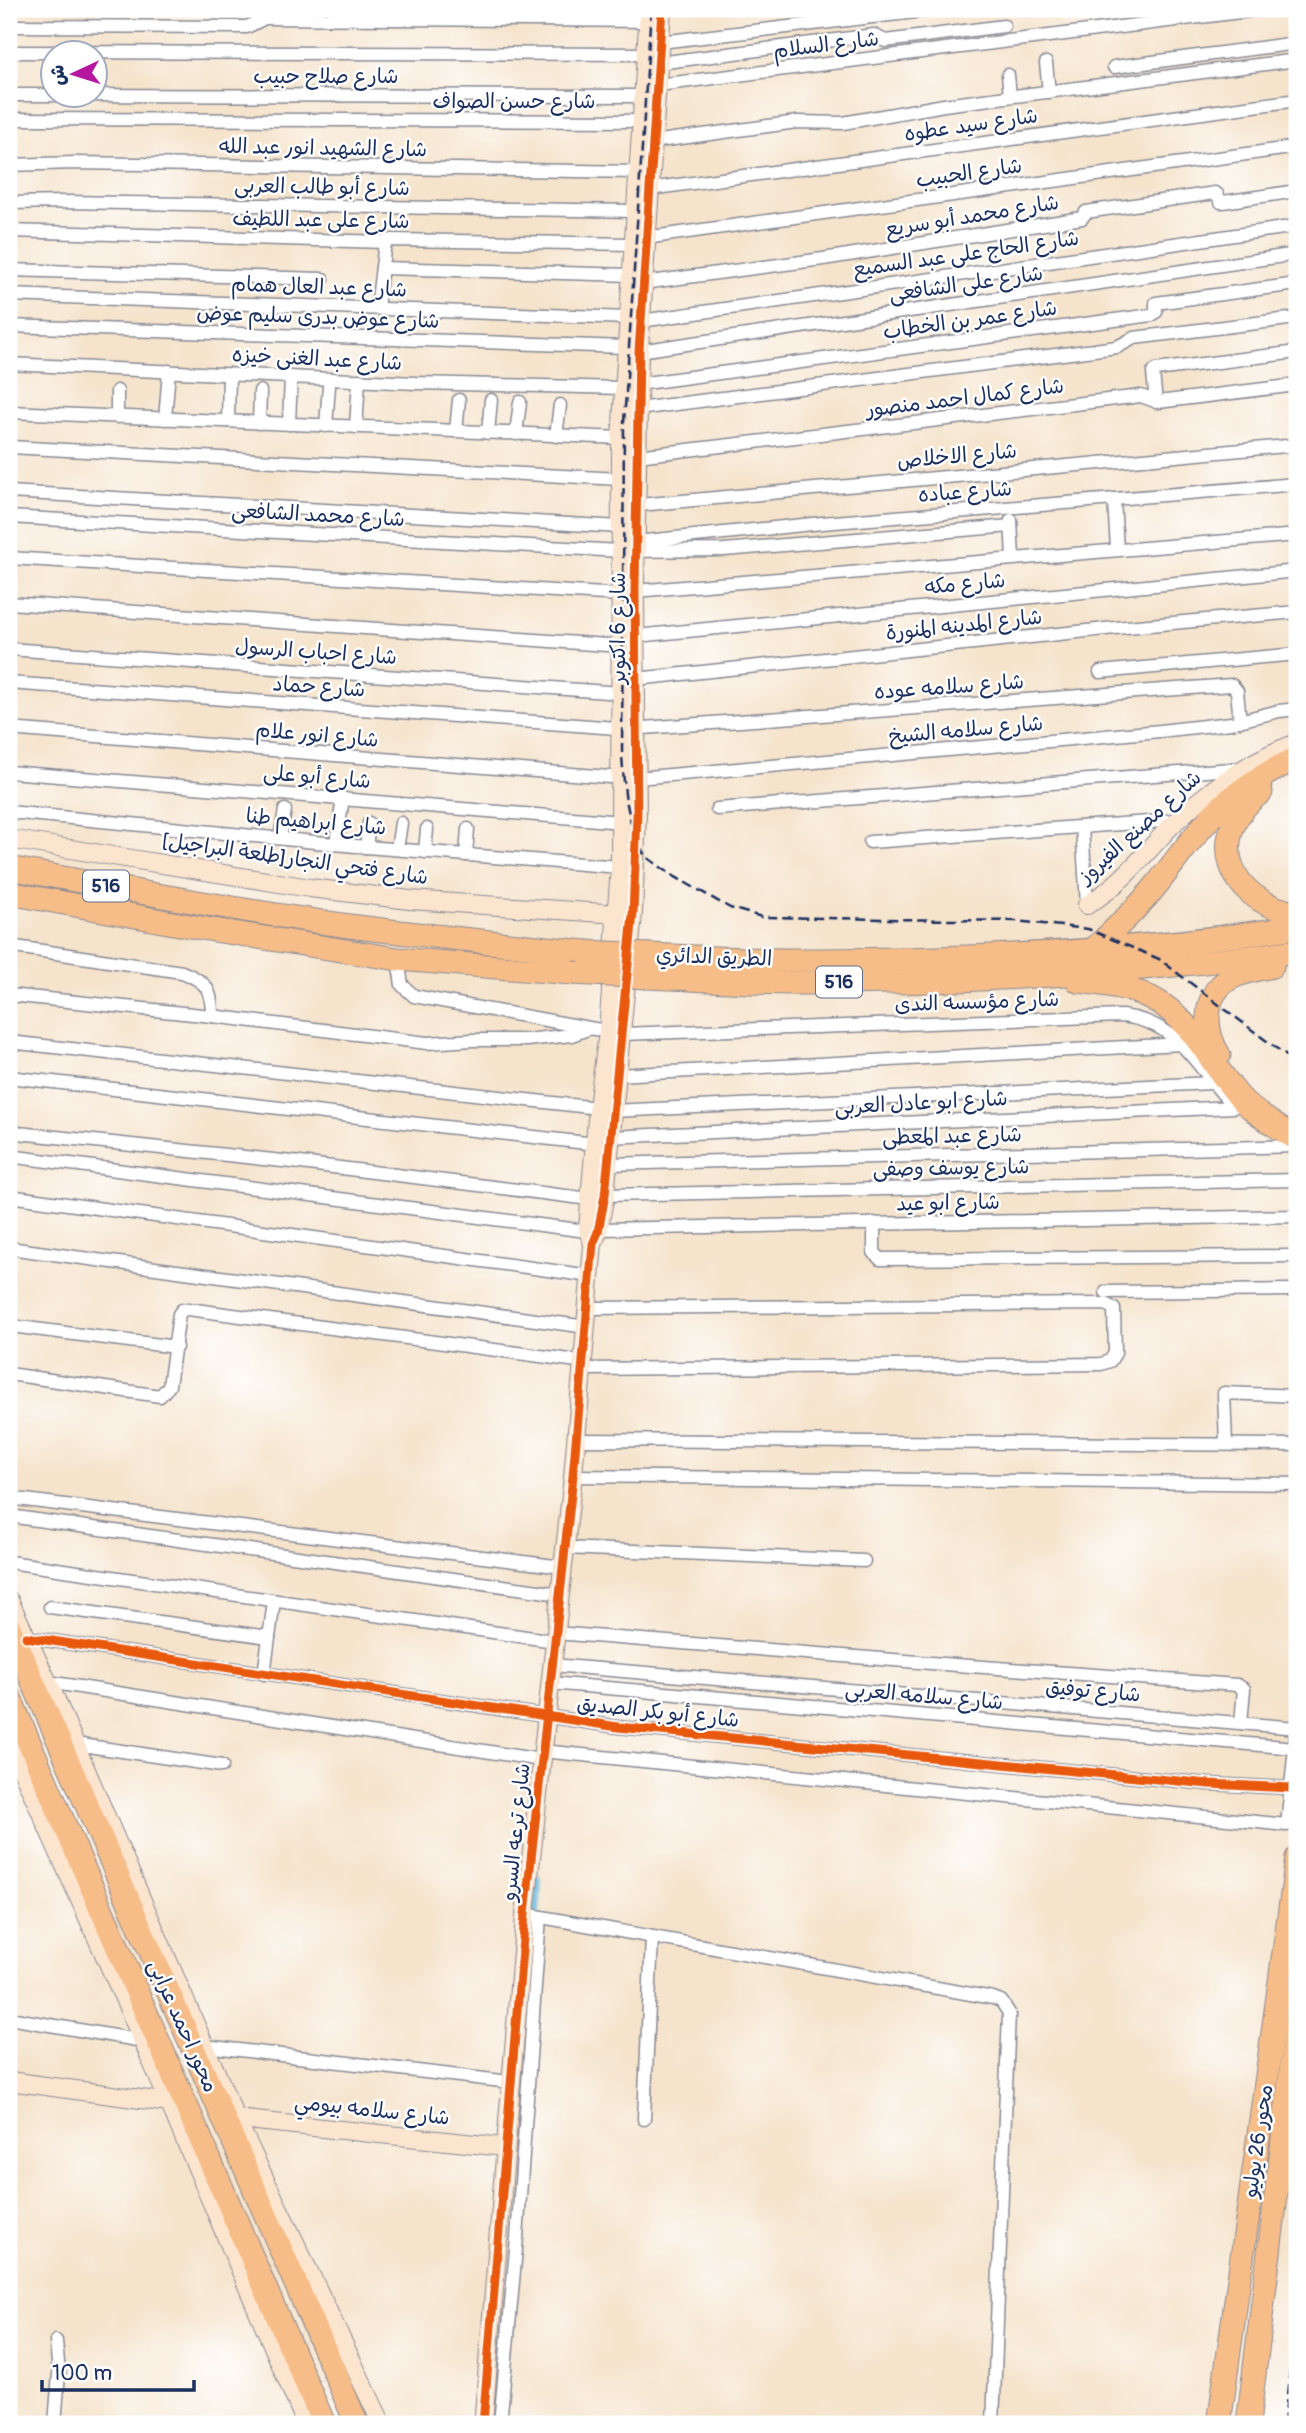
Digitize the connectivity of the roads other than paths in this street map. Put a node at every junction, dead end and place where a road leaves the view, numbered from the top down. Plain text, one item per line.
1 (662, 9) edge
2 (940, 9) edge
3 (1264, 9) edge
4 (265, 14) edge
5 (648, 15) edge
6 (9, 26) edge
7 (1004, 26) dead end
8 (660, 42) junction
9 (1297, 43) edge
10 (9, 52) edge
11 (652, 59) junction
12 (1297, 60) edge
13 (1046, 63) dead end
14 (1114, 67) dead end
15 (1008, 75) dead end
16 (648, 88) junction
17 (1049, 92) junction
18 (9, 95) edge
19 (1010, 96) junction
20 (1297, 100) edge
21 (9, 119) edge
22 (641, 121) junction
23 (652, 142) junction
24 (1297, 147) edge
25 (9, 165) edge
26 (637, 172) junction
27 (649, 188) junction
28 (1297, 191) edge
29 (9, 203) edge
30 (635, 211) junction
31 (1297, 226) edge
32 (9, 231) edge
33 (639, 241) junction
34 (385, 242) junction
35 (1297, 254) edge
36 (382, 268) junction
37 (9, 270) edge
38 (323, 279) dead end
39 (637, 279) junction
40 (1297, 284) edge
41 (9, 295) edge
42 (377, 308) junction
43 (1297, 318) edge
44 (634, 319) junction
45 (9, 326) edge
46 (633, 349) junction
47 (1297, 352) edge
48 (9, 364) edge
49 (169, 371) junction
50 (229, 374) junction
51 (291, 377) junction
52 (359, 380) junction
53 (1297, 385) edge
54 (329, 386) dead end
55 (631, 386) junction
56 (117, 391) dead end
57 (260, 391) dead end
58 (459, 400) dead end
59 (491, 400) dead end
60 (520, 402) dead end
61 (1156, 402) junction
62 (560, 405) dead end
63 (638, 409) junction
64 (9, 412) edge
65 (117, 417) junction
66 (165, 419) junction
67 (228, 421) junction
68 (259, 423) junction
69 (289, 424) junction
70 (326, 426) junction
71 (356, 427) junction
72 (456, 431) junction
73 (488, 433) junction
74 (516, 434) junction
75 (556, 436) junction
76 (621, 438) junction
77 (1297, 444) edge
78 (9, 447) edge
79 (637, 456) junction
80 (621, 479) junction
81 (1297, 484) edge
82 (9, 492) edge
83 (1114, 500) junction
84 (629, 506) junction
85 (1010, 508) junction
86 (9, 517) edge
87 (1011, 526) junction
88 (621, 527) junction
89 (1297, 535) edge
90 (629, 549) junction
91 (1117, 549) junction
92 (9, 558) edge
93 (1013, 558) junction
94 (1297, 571) edge
95 (628, 593) junction
96 (9, 603) edge
97 (1297, 612) edge
98 (629, 641) junction
99 (9, 649) edge
100 (1297, 654) edge
101 (1100, 672) dead end
102 (636, 679) junction
103 (9, 683) edge
104 (621, 693) junction
105 (1297, 709) edge
106 (1240, 721) junction
107 (628, 728) junction
108 (9, 729) edge
109 (1297, 743) edge
110 (1297, 758) edge
111 (1244, 768) junction
112 (1297, 771) edge
113 (9, 772) edge
114 (629, 778) junction
115 (344, 798) junction
116 (717, 808) dead end
117 (285, 810) dead end
118 (9, 812) edge
119 (1177, 820) junction
120 (621, 822) junction
121 (369, 823) dead end
122 (401, 823) dead end
123 (1082, 827) junction
124 (468, 829) dead end
125 (427, 830) dead end
126 (280, 838) junction
127 (9, 839) edge
128 (870, 842) dead end
129 (336, 844) junction
130 (366, 846) junction
131 (397, 849) junction
132 (425, 852) junction
133 (466, 855) junction
134 (620, 867) junction
135 (9, 868) edge
136 (9, 893) edge
137 (1087, 905) joint
138 (1297, 913) edge
139 (618, 914) junction
140 (1297, 927) edge
141 (9, 946) edge
142 (1297, 951) edge
143 (398, 959) junction
144 (1297, 960) edge
145 (1091, 964) junction
146 (1030, 965) junction
147 (648, 966) junction
148 (9, 995) edge
149 (212, 1016) junction
150 (589, 1029) junction
151 (615, 1033) junction
152 (9, 1042) edge
153 (1181, 1044) junction
154 (617, 1075) junction
155 (9, 1077) edge
156 (1213, 1083) junction
157 (1234, 1107) junction
158 (605, 1109) junction
159 (1297, 1126) edge
160 (9, 1132) edge
161 (1297, 1139) edge
162 (602, 1141) junction
163 (1297, 1147) edge
164 (9, 1156) edge
165 (608, 1164) junction
166 (1297, 1180) edge
167 (9, 1196) edge
168 (598, 1197) junction
169 (1297, 1216) edge
170 (874, 1223) junction
171 (595, 1234) junction
172 (9, 1248) edge
173 (1297, 1256) edge
174 (591, 1276) junction
175 (1297, 1290) edge
176 (1105, 1292) dead end
177 (588, 1308) junction
178 (11, 1326) dead end
179 (587, 1327) junction
180 (176, 1347) junction
181 (584, 1365) junction
182 (9, 1374) edge
183 (1297, 1396) edge
184 (577, 1440) junction
185 (1226, 1444) junction
186 (1297, 1445) edge
187 (573, 1476) junction
188 (1297, 1484) edge
189 (9, 1498) edge
190 (9, 1516) edge
191 (565, 1548) junction
192 (864, 1561) dead end
193 (9, 1562) edge
194 (563, 1567) junction
195 (560, 1594) junction
196 (9, 1600) edge
197 (274, 1601) junction
198 (50, 1606) dead end
199 (17, 1632) edge
200 (558, 1636) junction
201 (269, 1637) junction
202 (264, 1674) junction
203 (557, 1674) junction
204 (48, 1682) junction
205 (9, 1696) edge
206 (552, 1717) junction
207 (1241, 1723) junction
208 (1297, 1728) edge
209 (9, 1741) edge
210 (75, 1744) junction
211 (1295, 1748) junction
212 (545, 1754) junction
213 (222, 1766) dead end
214 (1291, 1788) junction
215 (1297, 1858) edge
216 (532, 1915) junction
217 (652, 1937) junction
218 (9, 2018) edge
219 (1297, 2024) edge
220 (143, 2040) junction
221 (205, 2046) junction
222 (9, 2081) edge
223 (510, 2082) junction
224 (170, 2103) junction
225 (236, 2119) junction
226 (644, 2119) dead end
227 (504, 2147) junction
228 (56, 2341) dead end
229 (55, 2424) edge
230 (306, 2424) edge
231 (324, 2424) edge
232 (356, 2424) edge
233 (382, 2424) edge
234 (483, 2424) edge
235 (500, 2424) edge
236 (993, 2424) edge
237 (1219, 2424) edge
238 (1248, 2424) edge

1 - 8 street, شارع 6 اكتوبر
2 - 8 street
3 - 16 street, شارع السلام
4 - 5 street
4 - 6 street
5 - 11 street, شارع 6 اكتوبر
7 - 11 street
8 - 11 street, شارع 6 اكتوبر
9 - 14 street
10 - 11 street
11 - 16 street, شارع 6 اكتوبر
12 - 17 street
13 - 17 street
15 - 19 street
16 - 18 street, شارع صلاح حبيب
16 - 22 street, شارع 6 اكتوبر
16 - 23 street, شارع 6 اكتوبر
17 - 19 street
19 - 23 street
20 - 27 street, شارع سيد عطوه
21 - 22 street, شارع حسن الصواف
22 - 26 street, شارع 6 اكتوبر
23 - 27 street, شارع 6 اكتوبر
24 - 33 street, شارع الحبيب
25 - 26 street, شارع الشهيد انور عبد الله
26 - 30 street, شارع 6 اكتوبر
27 - 33 street, شارع 6 اكتوبر
28 - 39 street, شارع محمد أبو سريع
29 - 30 street, شارع أبو طالب العربى
30 - 33 street, شارع 6 اكتوبر
31 - 44 street, شارع الحاج على عبد السميع
32 - 34 street, شارع على عبد اللطيف
33 - 34 street, شارع على عبد اللطيف
33 - 39 street, شارع 6 اكتوبر
34 - 36 street
35 - 46 street, شارع على الشافعى
36 - 39 street
36 - 42 street
37 - 38 street
39 - 44 street, شارع 6 اكتوبر
40 - 55 street, شارع عمر بن الخطاب
41 - 42 street, شارع عبد العال همام
42 - 44 street, شارع عبد العال همام
43 - 63 street
44 - 46 street, شارع 6 اكتوبر
45 - 46 street, شارع عوض بدرى سليم عوض
46 - 55 street, شارع 6 اكتوبر
47 - 61 street
48 - 49 street, شارع عبد الغنى خيزه
49 - 50 street, شارع عبد الغنى خيزه
49 - 66 street
50 - 51 street, شارع عبد الغنى خيزه
50 - 67 street
51 - 52 street, شارع عبد الغنى خيزه
51 - 69 street
52 - 55 street, شارع عبد الغنى خيزه
52 - 71 street
53 - 61 street, شارع كمال احمد منصور
54 - 70 street
55 - 63 street, شارع 6 اكتوبر
55 - 76 street, شارع 6 اكتوبر
56 - 65 street
57 - 68 street
58 - 72 street
59 - 73 street
60 - 74 street
61 - 79 street, شارع كمال احمد منصور
62 - 75 street
63 - 79 street, شارع 6 اكتوبر
64 - 65 street
65 - 66 street
66 - 67 street
67 - 68 street
68 - 69 street
69 - 70 street
70 - 71 street
71 - 72 street
72 - 73 street
73 - 74 street
74 - 75 street
75 - 76 street
76 - 80 street, شارع 6 اكتوبر
77 - 84 street, شارع الاخلاص
78 - 80 street
79 - 84 street, شارع 6 اكتوبر
80 - 84 street, شارع 6 اكتوبر
81 - 83 street, شارع عباده
82 - 88 street
83 - 85 street, شارع عباده
83 - 91 street
84 - 88 street, شارع 6 اكتوبر
84 - 90 street, شارع 6 اكتوبر
85 - 87 street
85 - 90 street, شارع عباده
86 - 90 street, شارع محمد الشافعى
87 - 90 street
87 - 93 street
88 - 90 street, شارع 6 اكتوبر
89 - 91 street
90 - 95 street, شارع 6 اكتوبر
91 - 93 street
92 - 95 street
93 - 95 street
94 - 98 street, شارع مكه
95 - 98 street, شارع 6 اكتوبر
96 - 98 street, شارع مكه
97 - 102 street, شارع المدينه المنورة
98 - 102 street, شارع 6 اكتوبر
98 - 104 street, شارع 6 اكتوبر
99 - 104 street, شارع احباب الرسول
100 - 101 street
102 - 107 street, شارع 6 اكتوبر
103 - 107 street, شارع حماد
104 - 107 street, شارع 6 اكتوبر
105 - 106 street, شارع سلامه الشيخ
106 - 107 street, شارع سلامه عوده
106 - 114 street, شارع سلامه الشيخ
107 - 114 street, شارع 6 اكتوبر
108 - 114 street, شارع انور علام
109 - 111 street, شارع مصنع الفيروز
110 - 145 highway
111 - 116 street
111 - 119 street, شارع مصنع الفيروز
112 - 138 highway
113 - 115 street, شارع أبو على
114 - 120 street, شارع 6 اكتوبر
114 - 151 street, شارع 6 اكتوبر
115 - 120 street, شارع أبو على
115 - 129 street
117 - 126 street
118 - 126 street, شارع ابراهيم طنا
119 - 123 street
119 - 137 street, شارع مصنع الفيروز
120 - 134 street, شارع 6 اكتوبر
121 - 130 street
122 - 131 street
123 - 128 street
123 - 137 street
124 - 133 street
125 - 132 street
126 - 129 street, شارع ابراهيم طنا
127 - 139 street, شارع فتحي النجار[طلعة البراجيل]
129 - 130 street, شارع ابراهيم طنا
130 - 131 street, شارع ابراهيم طنا
131 - 132 street, شارع ابراهيم طنا
132 - 133 street, شارع ابراهيم طنا
133 - 134 street, شارع ابراهيم طنا
134 - 139 street, شارع 6 اكتوبر
135 - 147 highway, الطريق الدائري / 516, bridge
136 - 143 highway, الطريق الدائري / 516
139 - 151 street, شارع 6 اكتوبر
140 - 145 highway, الطريق الدائري / 516
141 - 149 street
142 - 145 highway, الطريق الدائري / 516
143 - 147 highway, الطريق الدائري / 516, bridge
143 - 150 street, شارع مؤسسه الندى
144 - 159 highway
145 - 146 highway
145 - 146 highway, الطريق الدائري / 516
145 - 161 highway
146 - 147 highway, الطريق الدائري / 516
148 - 149 street
149 - 150 street
150 - 151 street, شارع مؤسسه الندى
151 - 153 street, شارع مؤسسه الندى
151 - 154 street, شارع 6 اكتوبر
151 - 158 street, شارع 6 اكتوبر
152 - 158 street
153 - 154 street
153 - 156 street, شارع مؤسسه الندى
154 - 158 street, شارع 6 اكتوبر
155 - 162 street, شارع ابو عادل العربى
156 - 157 street, شارع مؤسسه الندى
156 - 158 street
157 - 162 street, شارع ابو عادل العربى
157 - 163 street, شارع مؤسسه الندى
158 - 162 street, شارع 6 اكتوبر
160 - 168 street, شارع يوسف وصفى
162 - 165 street, شارع 6 اكتوبر
162 - 168 street, شارع 6 اكتوبر
163 - 165 street, شارع عبد المعطى
164 - 171 street, شارع ابو عيد
165 - 168 street, شارع 6 اكتوبر
166 - 168 street, شارع يوسف وصفى
167 - 174 street
168 - 171 street, شارع 6 اكتوبر
169 - 170 street, شارع ابو عيد
170 - 171 street, شارع ابو عيد
170 - 173 street
171 - 174 street, شارع ترعه السرو
172 - 179 street
174 - 177 street, شارع ترعه السرو
175 - 176 street
177 - 179 street, شارع ترعه السرو
177 - 181 street
178 - 180 street
179 - 181 street, شارع ترعه السرو
180 - 181 street
180 - 182 street
181 - 184 street, شارع ترعه السرو
183 - 185 street
184 - 185 street
184 - 187 street, شارع ترعه السرو
185 - 186 street
187 - 188 street
187 - 191 street, شارع ترعه السرو
189 - 194 street
190 - 195 street
191 - 192 street
191 - 194 street, شارع ترعه السرو
193 - 197 street
194 - 195 street, شارع ترعه السرو
195 - 200 street, شارع ترعه السرو
196 - 199 street
197 - 200 street
197 - 201 street
198 - 201 street
199 - 202 street, شارع أبو بكر الصديق
199 - 204 street
199 - 232 highway, محور احمد عرابى
200 - 203 street, شارع ترعه السرو
200 - 207 street
201 - 202 street
202 - 206 street, شارع أبو بكر الصديق
203 - 206 street, شارع ترعه السرو
203 - 207 street, شارع توفيق
203 - 211 street, شارع سلامه العربى
204 - 210 street
204 - 212 street
205 - 231 highway, محور احمد عرابى
206 - 212 street, شارع ترعه السرو
206 - 214 street, شارع أبو بكر الصديق
207 - 208 street, شارع توفيق
208 - 211 street
209 - 220 street
210 - 213 street
210 - 221 street
211 - 214 street
212 - 214 street
212 - 216 street, شارع ترعه السرو
215 - 237 highway, محور 26 يوليو
216 - 217 street
216 - 223 street, شارع ترعه السرو
216 - 235 street, شارع ترعه السرو
217 - 226 street
217 - 236 street
218 - 220 street
219 - 238 highway, محور 26 يوليو
220 - 224 street
221 - 223 street
221 - 225 street
222 - 224 street
223 - 227 street, شارع ترعه السرو
224 - 230 street
225 - 227 street, شارع سلامه بيومي
225 - 233 street
227 - 234 street, شارع ترعه السرو
228 - 229 street

